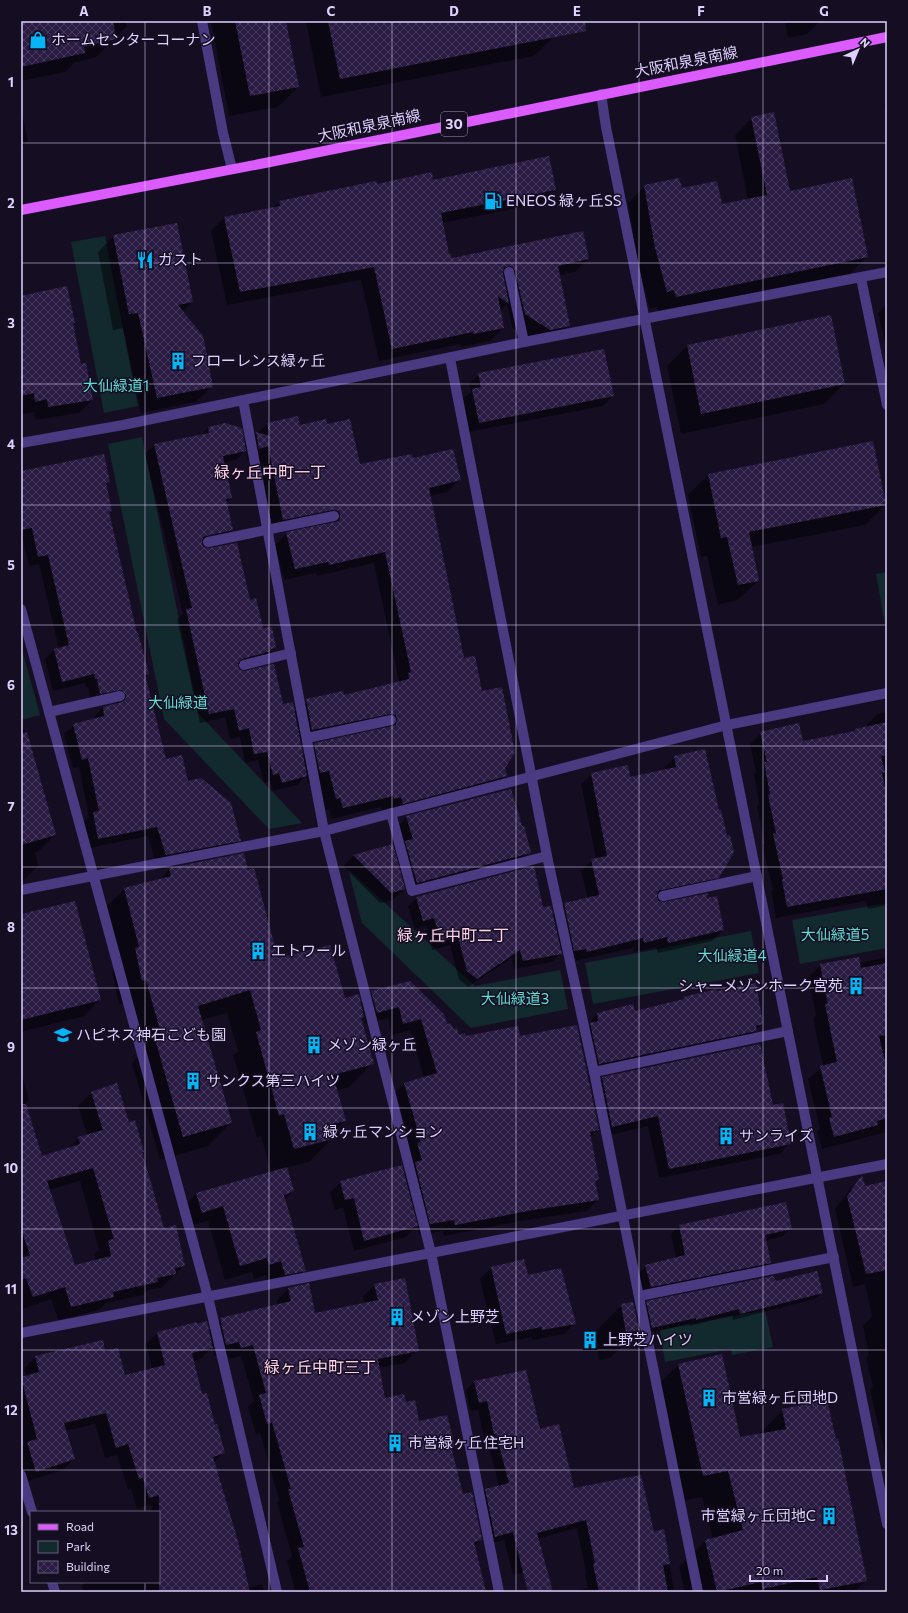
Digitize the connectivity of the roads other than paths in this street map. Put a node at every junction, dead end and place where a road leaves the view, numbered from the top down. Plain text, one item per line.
1 (202, 21) edge
2 (887, 37) edge
3 (601, 94) junction
4 (232, 169) junction
5 (21, 210) edge
6 (509, 272) dead end
7 (887, 272) edge
8 (861, 278) junction
9 (646, 318) junction
10 (524, 342) junction
11 (450, 358) junction
12 (243, 400) junction
13 (887, 405) edge
14 (21, 443) edge
15 (334, 516) dead end
16 (268, 529) junction
17 (208, 542) dead end
18 (21, 609) edge
19 (291, 653) junction
20 (244, 665) dead end
21 (887, 693) edge
22 (120, 696) dead end
23 (49, 712) junction
24 (391, 720) dead end
25 (727, 725) junction
26 (307, 738) junction
27 (531, 776) junction
28 (391, 813) junction
29 (324, 831) junction
30 (547, 856) junction
31 (93, 876) junction
32 (757, 876) junction
33 (21, 890) edge
34 (662, 896) dead end
35 (788, 1031) junction
36 (594, 1072) junction
37 (887, 1164) edge
38 (818, 1178) junction
39 (624, 1216) junction
40 (430, 1253) junction
41 (834, 1257) junction
42 (639, 1296) junction
43 (208, 1297) junction
44 (21, 1333) edge
45 (21, 1475) edge
46 (32, 1511) edge
47 (887, 1524) edge
48 (277, 1592) edge
49 (499, 1592) edge
50 (698, 1592) edge

1 - 4 street
2 - 3 main road, 大阪和泉泉南線 / 30
3 - 4 main road, 大阪和泉泉南線 / 30
3 - 9 street
4 - 5 main road, 大阪和泉泉南線 / 30
6 - 10 street
7 - 8 street
8 - 9 street
8 - 13 street
9 - 10 street
9 - 25 street
10 - 11 street
11 - 12 street
11 - 27 street
12 - 14 street
12 - 16 street
15 - 16 street
16 - 17 street
16 - 19 street
18 - 23 street
19 - 20 street
19 - 26 street
21 - 25 street
22 - 23 street
23 - 31 street
24 - 26 street
25 - 27 street
25 - 32 street
26 - 29 street
27 - 28 street
27 - 30 street
28 - 29 street
28 - 30 street
29 - 31 street
29 - 40 street
30 - 36 street
31 - 33 street
31 - 43 street
32 - 34 street
32 - 35 street
35 - 36 street
35 - 38 street
36 - 39 street
37 - 38 street
38 - 39 street
38 - 41 street
39 - 40 street
39 - 42 street
40 - 43 street
40 - 49 street
41 - 42 street
41 - 47 street
42 - 50 street
43 - 44 street
43 - 48 street
45 - 46 street

